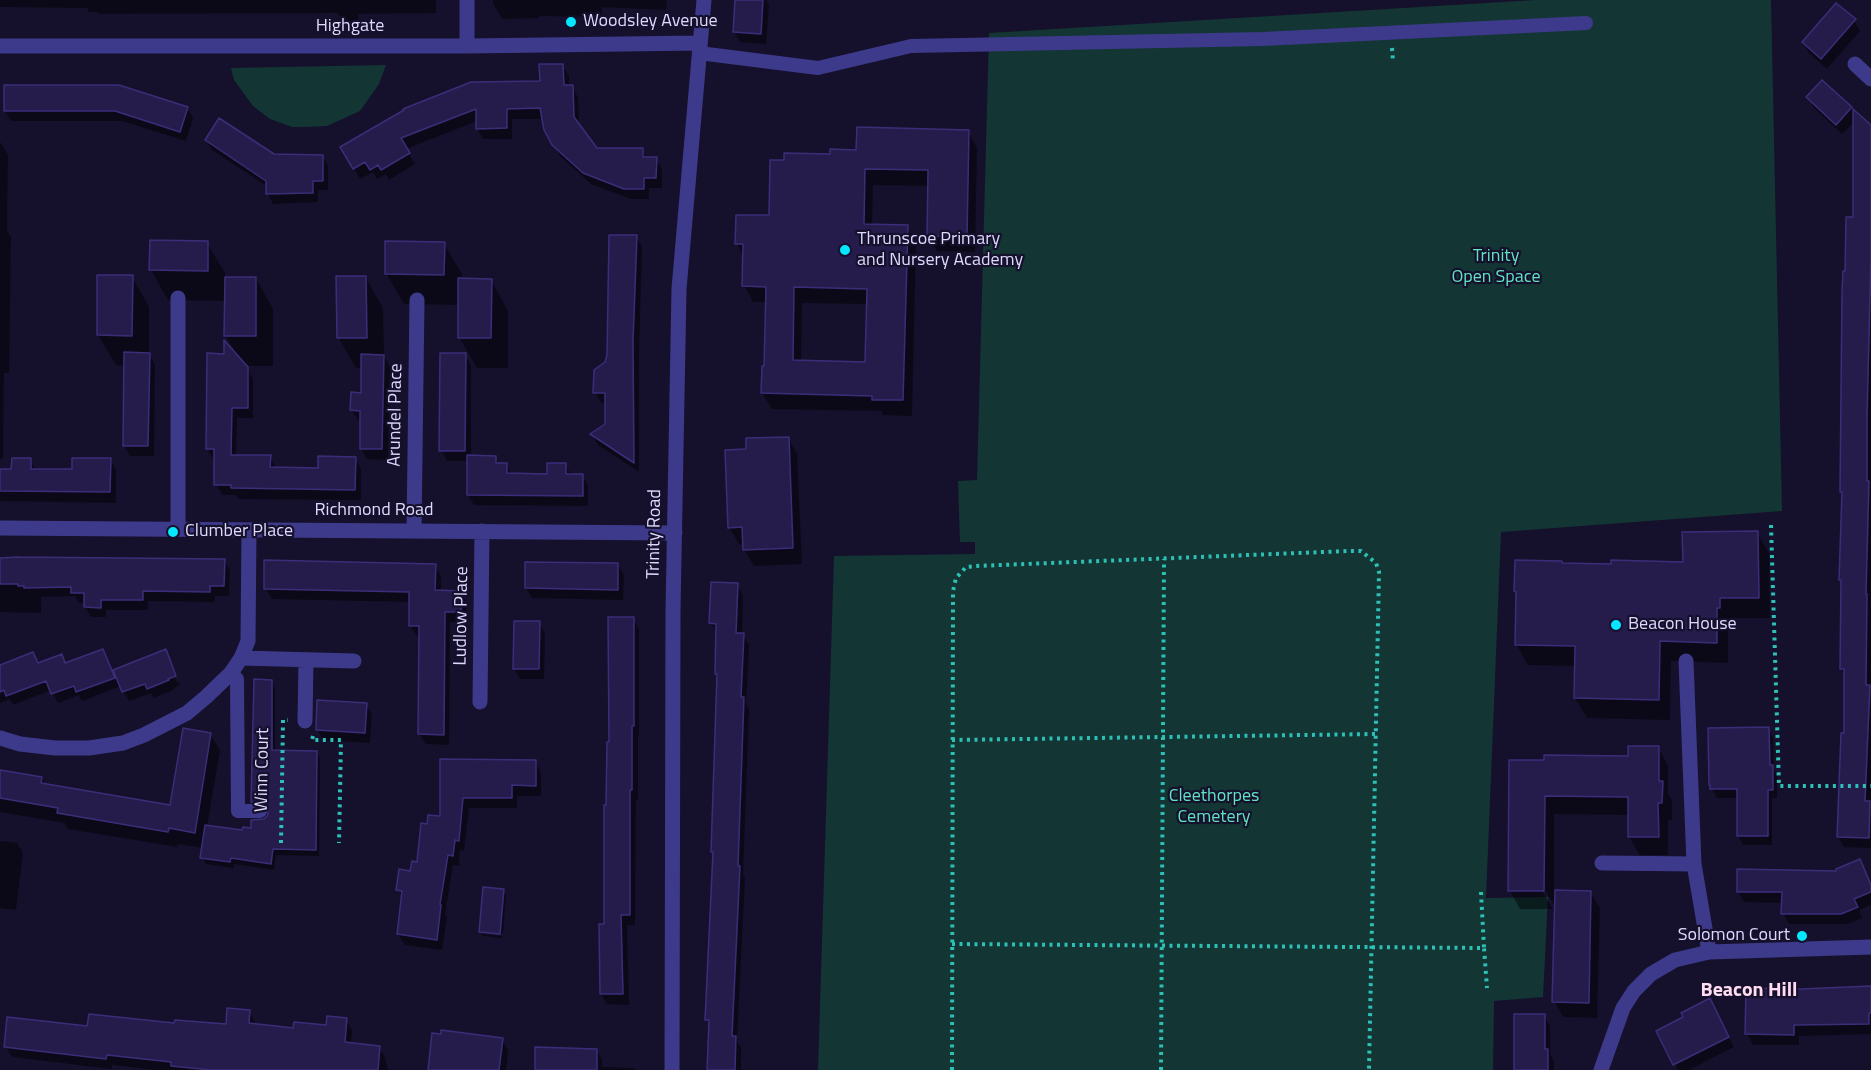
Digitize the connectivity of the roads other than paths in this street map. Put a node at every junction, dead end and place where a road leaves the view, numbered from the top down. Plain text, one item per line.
1 (467, 0) edge
2 (704, 0) edge
3 (1586, 24) dead end
4 (0, 46) edge
5 (467, 46) junction
6 (700, 48) junction
7 (1855, 64) dead end
8 (1871, 79) edge
9 (178, 298) dead end
10 (417, 300) dead end
11 (0, 528) edge
12 (178, 530) junction
13 (249, 530) junction
14 (414, 531) junction
15 (482, 531) junction
16 (675, 533) junction
17 (241, 658) junction
18 (306, 660) junction
19 (354, 661) dead end
20 (1686, 662) dead end
21 (231, 673) junction
22 (480, 702) dead end
23 (305, 721) road end
24 (0, 738) edge
25 (260, 811) dead end
26 (1602, 863) dead end
27 (1694, 864) junction
28 (1871, 947) edge
29 (1709, 952) junction
30 (672, 1070) edge
31 (1601, 1070) edge

1 - 5 street
2 - 6 street, Trinity Road
3 - 6 lane
4 - 5 street, Highgate
5 - 6 street, Highgate
6 - 16 street, Trinity Road
7 - 8 street
9 - 12 street
10 - 14 street, Arundel Place
11 - 12 street, Richmond Road
12 - 13 street, Richmond Road
13 - 14 street, Richmond Road
13 - 17 street
14 - 15 street, Richmond Road
15 - 16 street, Richmond Road
15 - 22 street, Ludlow Place
16 - 30 street, Trinity Road
17 - 18 street
17 - 21 street
18 - 19 street
18 - 23 street
20 - 27 street
21 - 24 street
21 - 25 lane
26 - 27 street
27 - 29 street
28 - 29 street
29 - 31 street

